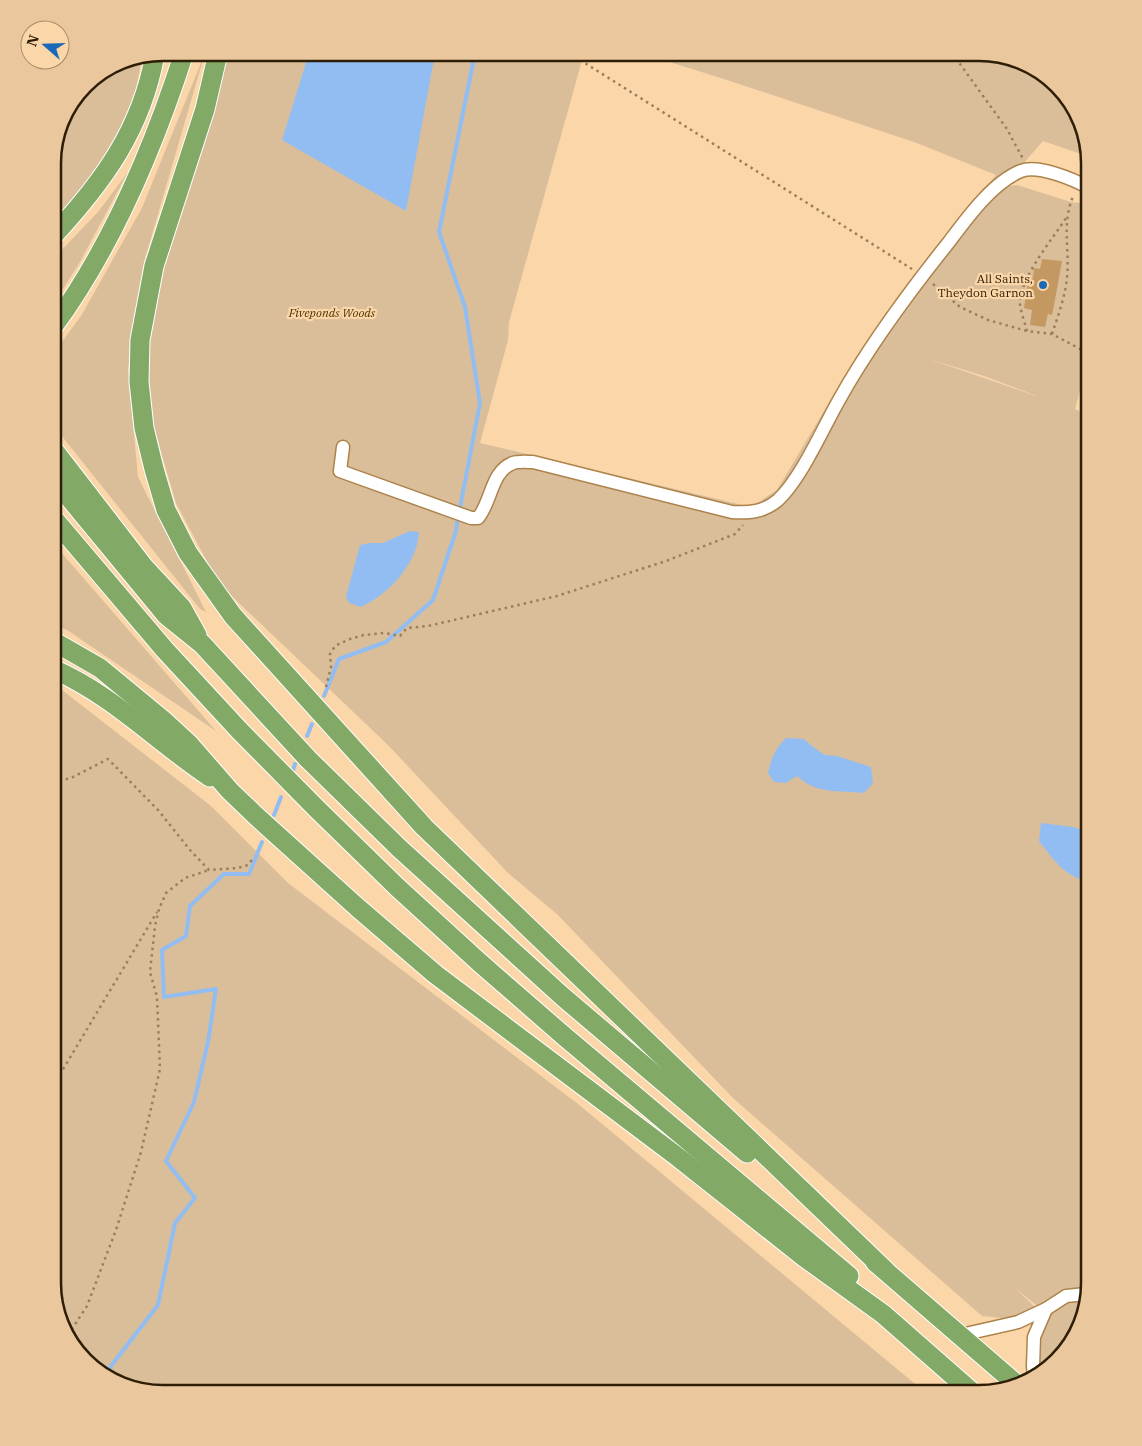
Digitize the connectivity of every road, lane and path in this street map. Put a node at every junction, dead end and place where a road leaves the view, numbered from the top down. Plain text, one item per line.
1 (181, 61) edge
2 (216, 61) edge
3 (582, 61) edge
4 (958, 61) edge
5 (154, 62) edge
6 (140, 110) junction
7 (161, 118) junction
8 (1029, 170) junction
9 (1081, 184) edge
10 (1081, 189) edge
11 (1067, 217) junction
12 (61, 227) edge
13 (922, 276) junction
14 (61, 316) edge
15 (1026, 331) junction
16 (1052, 334) junction
17 (1081, 349) edge
18 (344, 447) dead end
19 (61, 459) edge
20 (61, 488) edge
21 (749, 513) junction
22 (61, 528) edge
23 (202, 644) junction
24 (61, 646) edge
25 (61, 673) edge
26 (326, 687) dead end
27 (61, 780) edge
28 (230, 791) junction
29 (254, 857) dead end
30 (209, 870) junction
31 (159, 908) junction
32 (61, 1071) edge
33 (885, 1270) junction
34 (1080, 1295) edge
35 (1046, 1309) junction
36 (883, 1314) junction
37 (72, 1328) edge
38 (961, 1335) junction
39 (1033, 1369) edge
40 (1010, 1380) edge
41 (963, 1385) edge

1 - 7 highway
2 - 33 highway
3 - 13 path
4 - 8 path
5 - 6 highway
6 - 7 lane
6 - 12 highway
7 - 14 highway
8 - 9 lane
8 - 13 lane
10 - 11 path
11 - 15 path
11 - 16 path
13 - 15 path
13 - 21 lane
15 - 16 path
16 - 17 path
18 - 21 lane
19 - 23 highway
20 - 23 highway
21 - 26 path
22 - 36 highway
23 - 33 highway
24 - 28 highway
25 - 28 highway
27 - 30 path
28 - 36 highway
29 - 30 path
30 - 31 path
31 - 32 path
31 - 37 path
33 - 38 highway
34 - 35 lane
35 - 38 lane
35 - 39 lane
36 - 41 highway
38 - 40 highway

